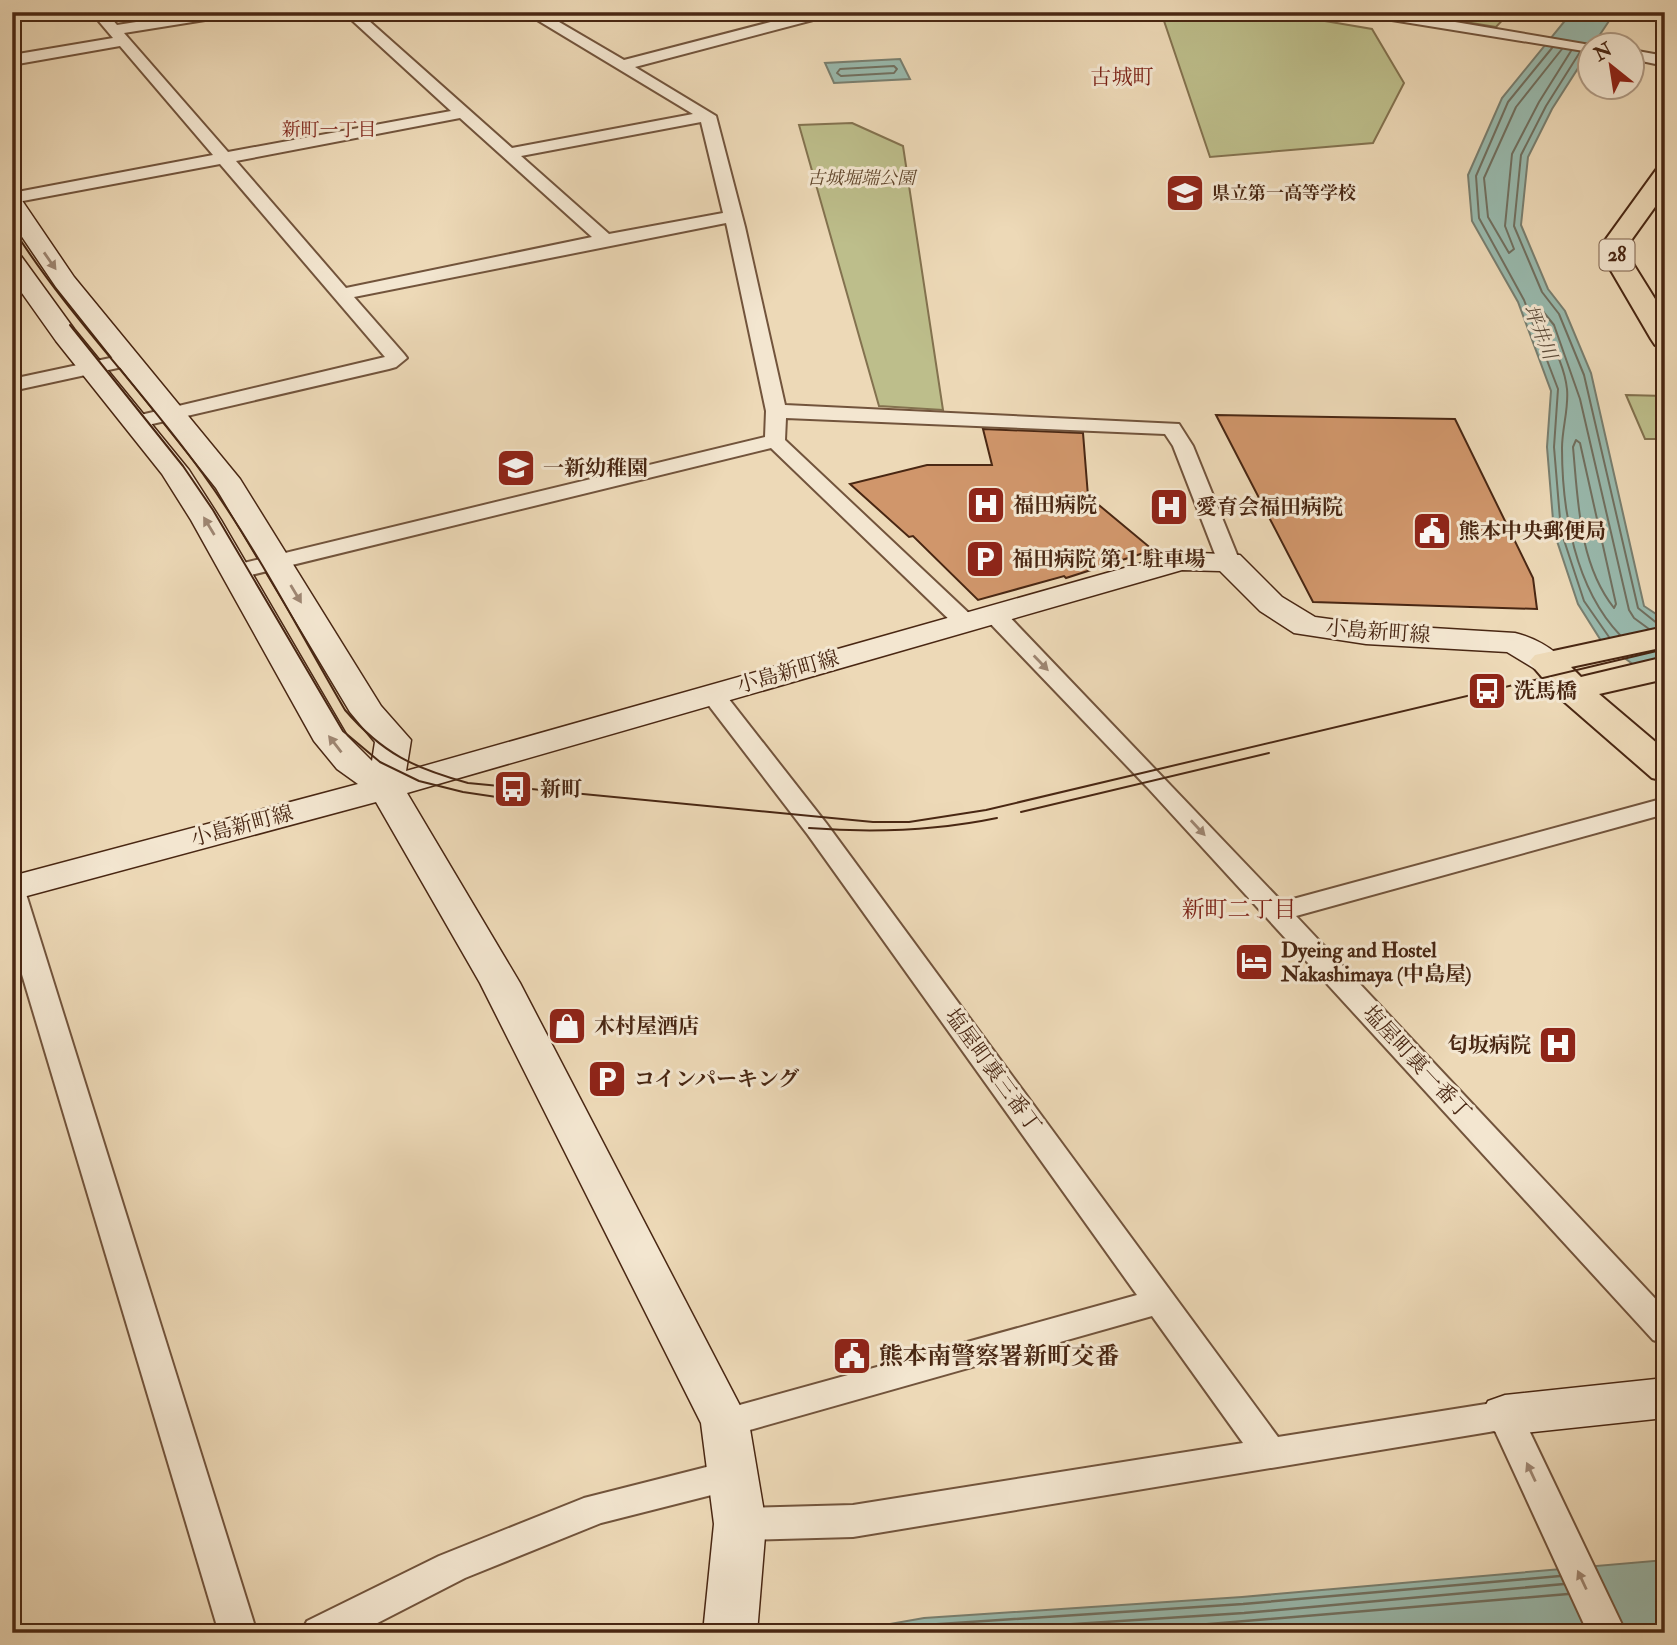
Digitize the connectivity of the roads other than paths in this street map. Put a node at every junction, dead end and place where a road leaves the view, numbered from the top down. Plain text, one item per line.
1 (99, 12) edge
2 (230, 12) edge
3 (350, 12) edge
4 (531, 12) edge
5 (760, 12) edge
6 (827, 12) edge
7 (1367, 12) edge
8 (1434, 17) edge
9 (777, 23) junction
10 (119, 35) junction
11 (1576, 46) edge
12 (1646, 58) edge
13 (12, 60) edge
14 (1665, 61) edge
15 (623, 65) junction
16 (463, 113) junction
17 (708, 116) junction
18 (510, 153) junction
19 (222, 157) junction
20 (1665, 176) edge
21 (12, 198) edge
22 (12, 204) edge
23 (731, 217) junction
24 (605, 240) junction
25 (12, 261) edge
26 (342, 294) junction
27 (1660, 323) edge
28 (129, 360) junction
29 (92, 368) junction
30 (12, 385) edge
31 (776, 411) junction
32 (173, 413) junction
33 (135, 422) junction
34 (775, 441) junction
35 (276, 561) junction
36 (1229, 562) junction
37 (235, 572) junction
38 (979, 618) junction
39 (1665, 637) edge
40 (1547, 662) junction
41 (1665, 668) edge
42 (1573, 690) junction
43 (712, 694) junction
44 (1665, 770) edge
45 (386, 788) junction
46 (1665, 806) edge
47 (12, 888) edge
48 (12, 894) edge
49 (1277, 912) junction
50 (1161, 1301) junction
51 (1665, 1331) edge
52 (1665, 1398) edge
53 (1505, 1415) junction
54 (725, 1423) junction
55 (1269, 1452) junction
56 (734, 1475) junction
57 (740, 1524) junction
58 (732, 1623) edge
59 (238, 1633) edge
60 (320, 1633) edge
61 (1607, 1633) edge

1 - 10 street
2 - 10 street
3 - 16 street
4 - 15 street
5 - 9 street
6 - 9 street
7 - 8 street
8 - 11 street
9 - 15 street
10 - 13 street
10 - 19 street
12 - 14 street
15 - 17 street
16 - 18 street
16 - 19 street
17 - 18 street
17 - 23 street
18 - 24 street
19 - 21 street
19 - 26 street
20 - 27 main road, 28
22 -> 28 street
23 - 24 street
23 - 31 street
24 - 26 street
25 - 29 street
26 - 32 street
28 - 29 street
28 - 32 street
29 - 30 street
29 - 33 street
31 - 34 street
31 - 36 street
32 - 33 street
32 - 35 street
37 -> 33 street
34 - 35 street
34 - 38 street, 塩屋町裏一番丁
35 - 37 street
35 -> 45 street
36 - 38 street, 小島新町線
36 - 40 street, 小島新町線
45 -> 37 street
38 - 43 street, 小島新町線
38 -> 49 street, 塩屋町裏一番丁
39 - 40 main road
40 - 42 main road
41 - 42 main road
42 - 44 main road
43 - 45 street, 小島新町線
43 - 50 street, 塩屋町裏三番丁
45 - 47 street, 小島新町線
45 - 54 street
46 - 49 street
48 - 59 street
49 - 51 street, 塩屋町裏一番丁
50 - 54 street
50 - 55 street, 塩屋町裏三番丁
52 - 53 street
53 - 55 street
61 -> 53 street
54 - 56 street
55 - 57 street
56 - 57 street
56 - 60 street
57 - 58 street

